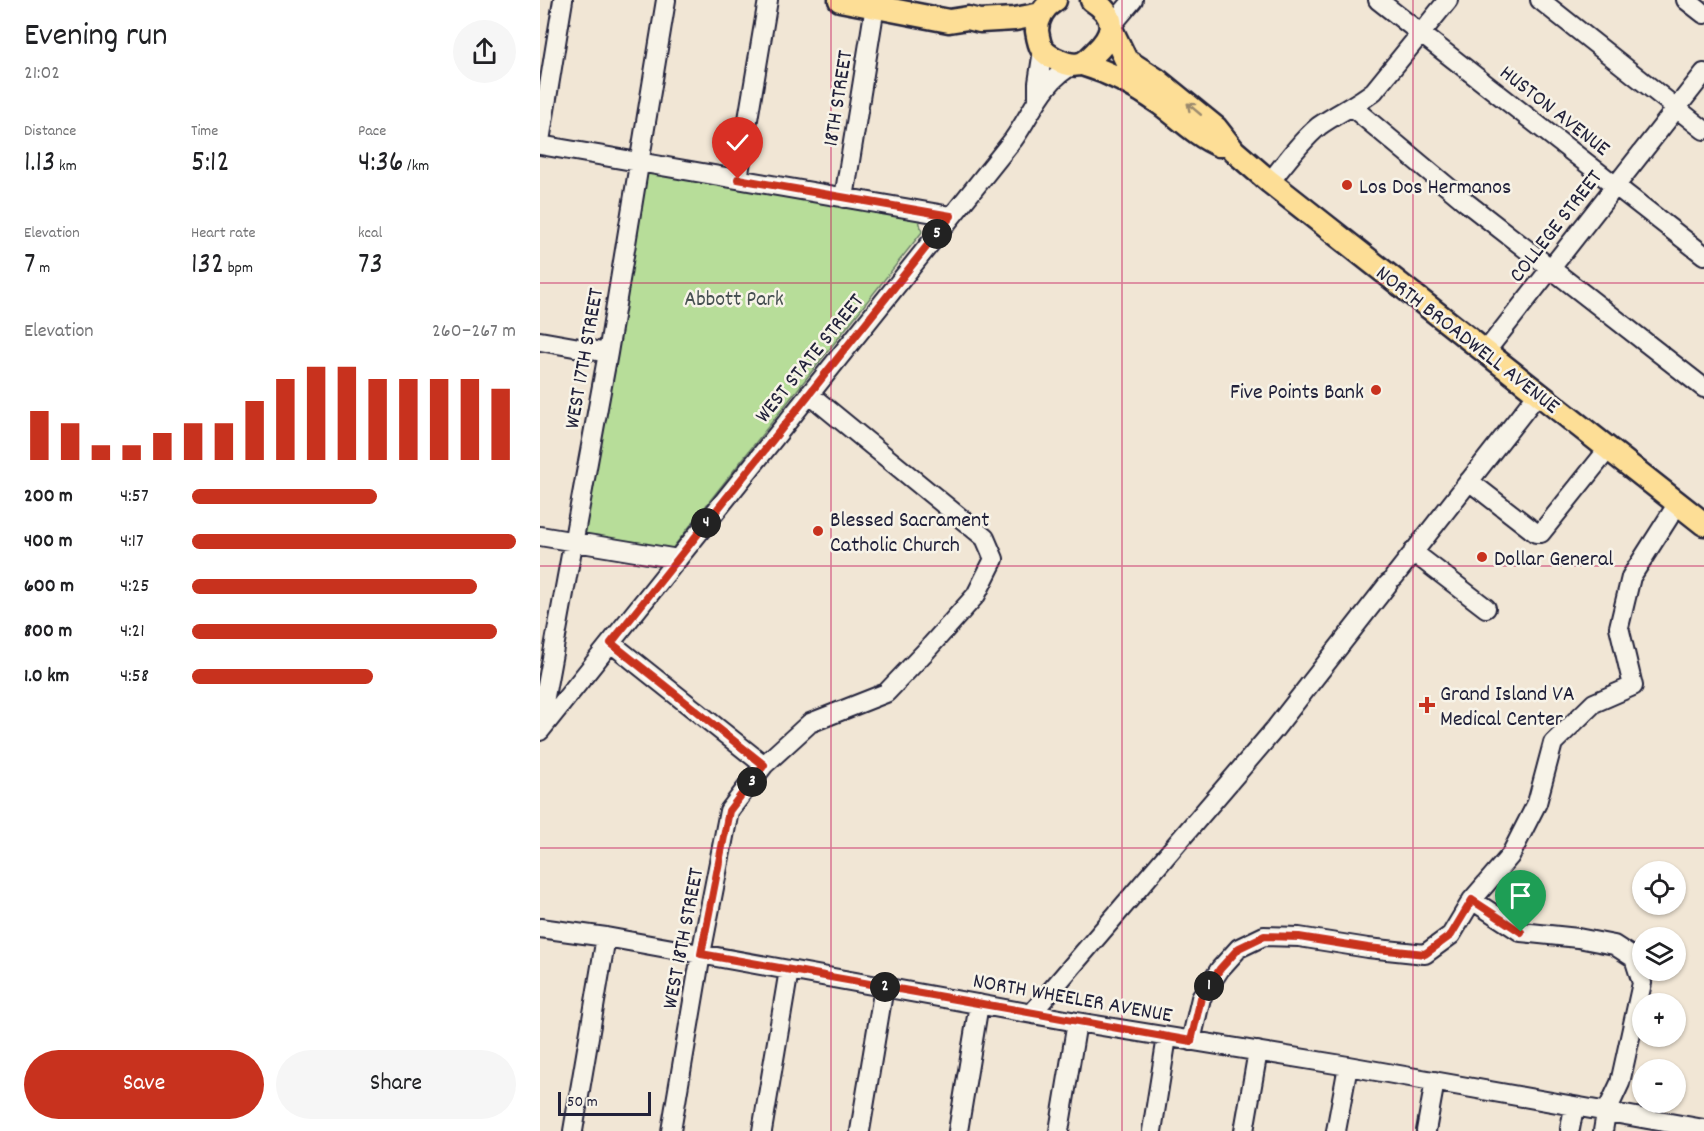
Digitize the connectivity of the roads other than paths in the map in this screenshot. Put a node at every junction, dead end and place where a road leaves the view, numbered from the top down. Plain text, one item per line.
1 (563, 0) edge
2 (666, 0) edge
3 (768, 0) edge
4 (840, 0) edge
5 (1092, 0) edge
6 (1133, 0) edge
7 (1378, 0) edge
8 (1448, 0) edge
9 (1540, 0) edge
10 (1686, 0) edge
11 (875, 6) junction
12 (1044, 6) edge
13 (1704, 14) edge
14 (949, 21) junction
15 (1112, 28) junction
16 (1421, 34) junction
17 (1041, 46) junction
18 (1078, 64) junction
19 (1704, 73) edge
20 (1038, 98) junction
21 (1352, 107) junction
22 (1676, 108) junction
23 (1704, 130) edge
24 (540, 143) edge
25 (1234, 151) junction
26 (639, 162) junction
27 (738, 179) junction
28 (1270, 182) junction
29 (1615, 186) junction
30 (844, 198) junction
31 (951, 216) junction
32 (1704, 255) edge
33 (1551, 267) junction
34 (540, 341) edge
35 (1486, 351) junction
36 (608, 353) junction
37 (1704, 388) edge
38 (1539, 392) junction
39 (809, 394) junction
40 (1609, 448) junction
41 (1469, 481) junction
42 (1678, 502) junction
43 (1704, 524) edge
44 (540, 536) edge
45 (574, 541) junction
46 (1413, 552) junction
47 (678, 559) junction
48 (1486, 608) dead end
49 (611, 643) junction
50 (540, 724) edge
51 (540, 731) edge
52 (764, 765) junction
53 (1472, 900) junction
54 (540, 928) edge
55 (606, 937) junction
56 (701, 954) junction
57 (789, 970) junction
58 (884, 987) junction
59 (979, 1004) junction
60 (1032, 1013) junction
61 (1077, 1022) junction
62 (1167, 1037) junction
63 (1191, 1041) junction
64 (1258, 1051) junction
65 (1348, 1066) junction
66 (1435, 1081) junction
67 (1574, 1107) junction
68 (1605, 1122) edge
69 (1570, 1129) dead end
70 (1704, 1129) edge
71 (573, 1131) edge
72 (671, 1131) edge
73 (762, 1131) edge
74 (860, 1131) edge
75 (958, 1131) edge
76 (1059, 1131) edge
77 (1152, 1131) edge
78 (1244, 1131) edge
79 (1336, 1131) edge
80 (1426, 1131) edge

1 - 24 street
2 - 26 street, WEST 17TH STREET
3 - 27 street
4 - 11 main road
5 - 15 main road, NORTH BROADWELL AVENUE
6 - 15 street
7 - 16 street, HUSTON AVENUE
8 - 16 street
9 - 22 street
10 - 13 street
11 - 14 main road
11 - 30 street, 18TH STREET
12 - 14 main road
12 - 17 main road
14 - 17 main road, NORTH BROADWELL AVENUE
15 - 18 main road
25 -> 15 main road, NORTH BROADWELL AVENUE
16 - 21 street
16 - 29 street, HUSTON AVENUE
17 - 18 main road, NORTH BROADWELL AVENUE
17 - 20 street, WEST STATE STREET
18 - 20 street, WEST STATE STREET
18 - 25 main road, NORTH BROADWELL AVENUE
19 - 22 street, COLLEGE STREET
20 - 31 street, WEST STATE STREET
21 - 28 street
21 - 33 street
22 - 23 street
22 - 29 street, COLLEGE STREET
24 - 26 street
25 - 28 main road, NORTH BROADWELL AVENUE
26 - 27 street
26 - 36 street, WEST 17TH STREET
27 - 30 street
28 - 35 main road, NORTH BROADWELL AVENUE
29 - 32 street, HUSTON AVENUE
29 - 33 street, COLLEGE STREET
30 - 31 street
31 - 39 street, WEST STATE STREET
33 - 35 street, COLLEGE STREET
33 - 37 street
34 - 36 street
35 - 38 main road, NORTH BROADWELL AVENUE
36 - 45 street, WEST 17TH STREET
38 - 40 main road, NORTH BROADWELL AVENUE
38 - 41 street
39 - 47 street, WEST STATE STREET
39 - 52 street, WEST 18TH STREET
40 - 41 street
40 - 42 main road, NORTH BROADWELL AVENUE
41 - 46 street
42 - 43 main road, NORTH BROADWELL AVENUE
42 - 53 street
44 - 45 street
45 - 47 street
45 - 50 street, WEST 17TH STREET
46 - 48 street
46 - 60 street
47 - 49 street, WEST STATE STREET
49 - 51 street, WEST STATE STREET
49 - 52 street
52 - 56 street, WEST 18TH STREET
53 - 63 street
53 - 68 street
54 - 55 street, NORTH WHEELER AVENUE
55 - 56 street, NORTH WHEELER AVENUE
55 - 71 street
56 - 57 street, NORTH WHEELER AVENUE
56 - 72 street, WEST 18TH STREET
57 - 58 street, NORTH WHEELER AVENUE
57 - 73 street
58 - 59 street, NORTH WHEELER AVENUE
58 - 74 street
59 - 60 street, NORTH WHEELER AVENUE
59 - 75 street
60 - 61 street, NORTH WHEELER AVENUE
61 - 62 street, NORTH WHEELER AVENUE
61 - 76 street
62 - 63 street, NORTH WHEELER AVENUE
62 - 77 street
63 - 64 street, NORTH WHEELER AVENUE
64 - 65 street, NORTH WHEELER AVENUE
64 - 78 street
65 - 66 street, NORTH WHEELER AVENUE
65 - 79 street
66 - 67 street, NORTH WHEELER AVENUE
66 - 80 street
67 - 68 street, NORTH WHEELER AVENUE
67 - 69 street
68 - 70 street, NORTH WHEELER AVENUE

